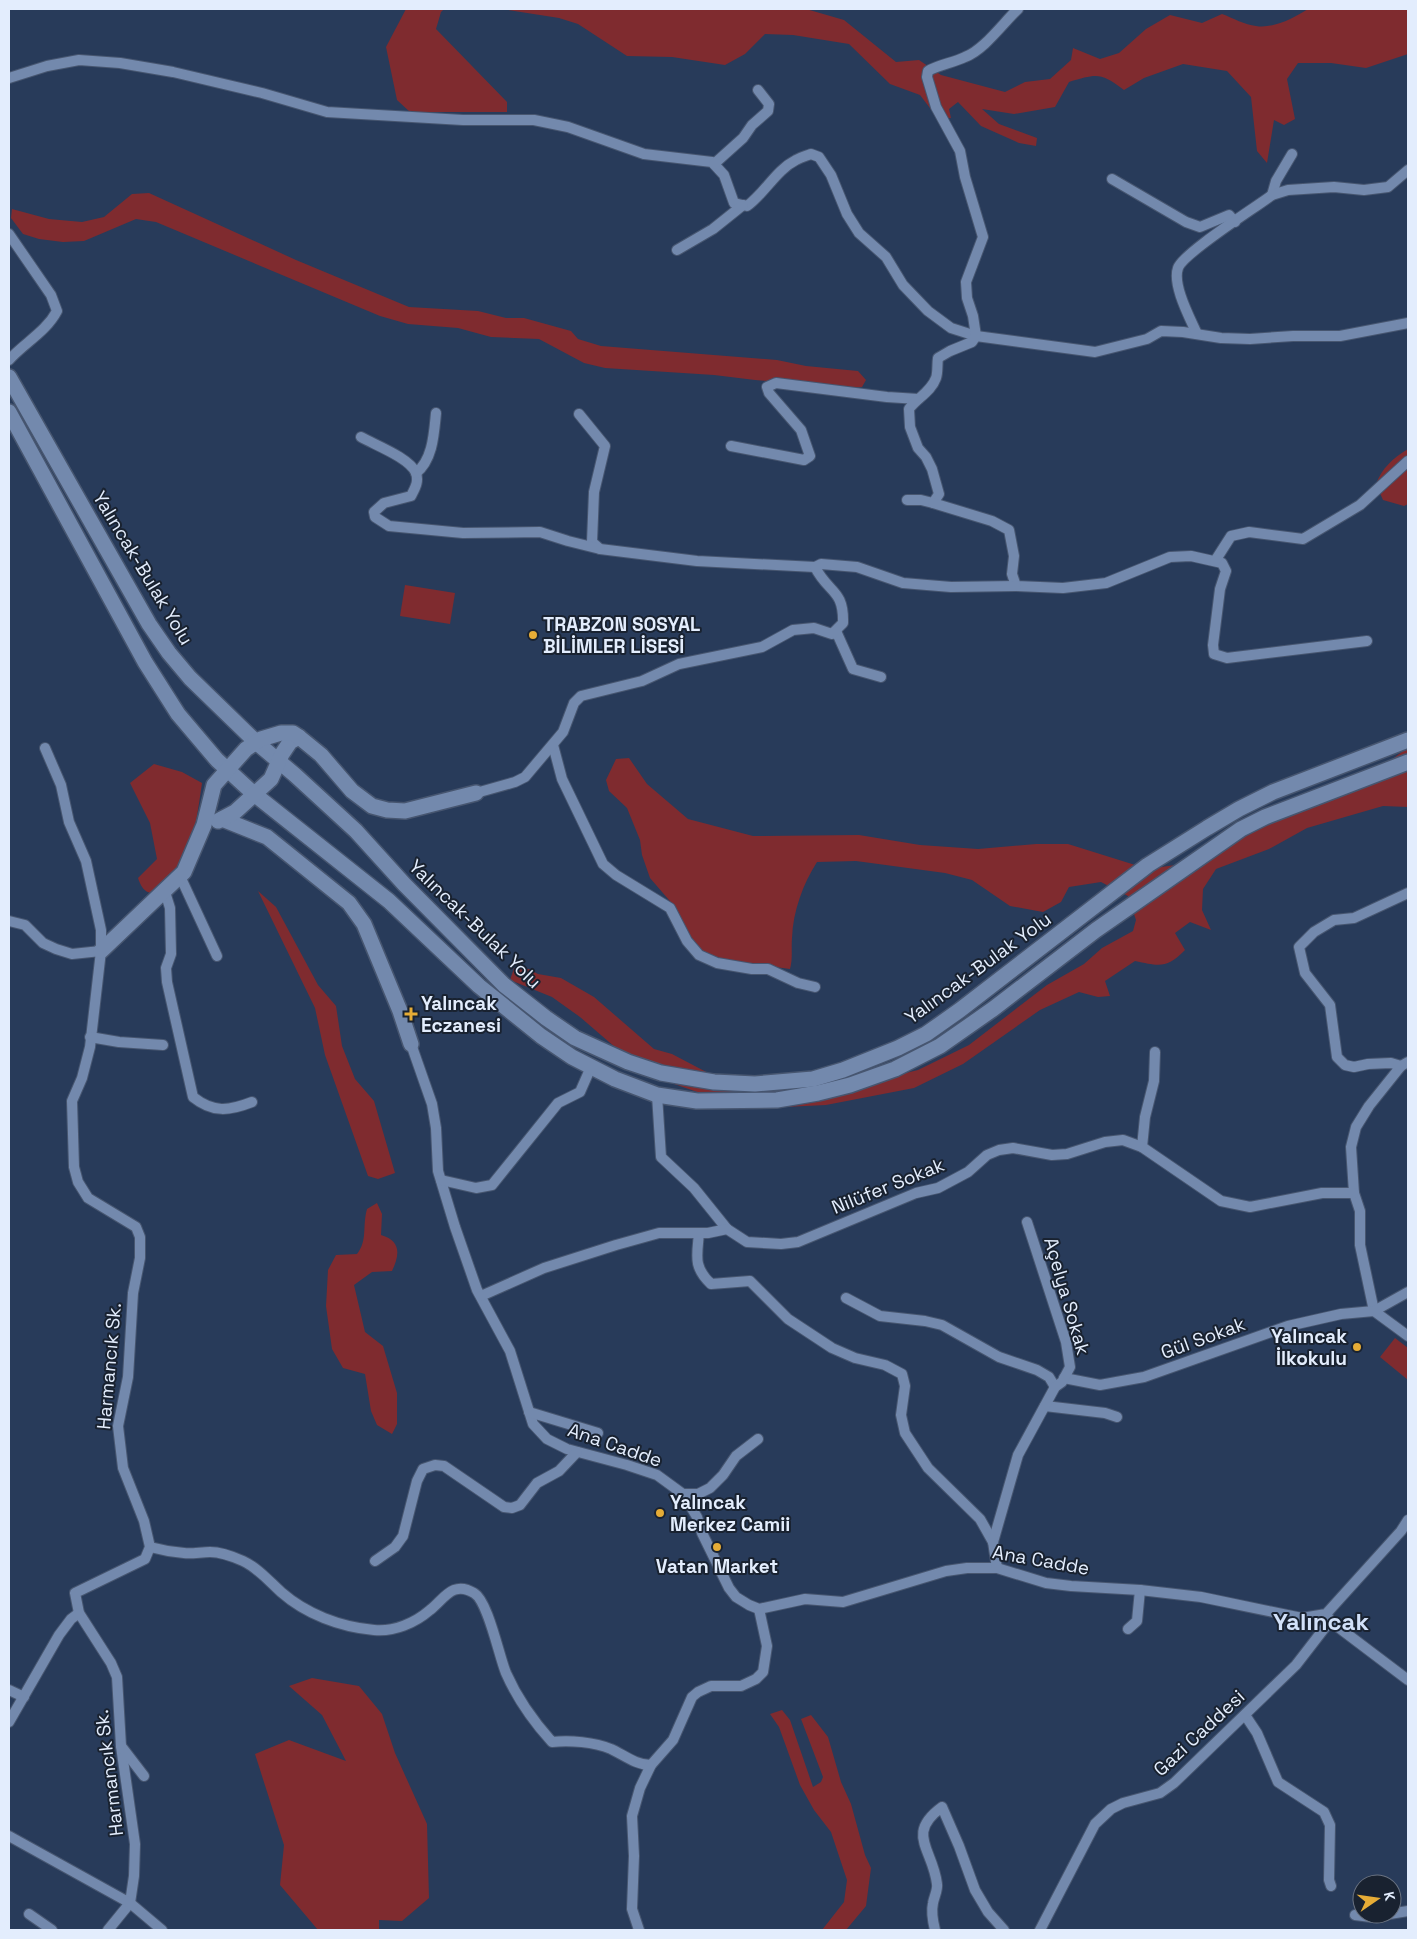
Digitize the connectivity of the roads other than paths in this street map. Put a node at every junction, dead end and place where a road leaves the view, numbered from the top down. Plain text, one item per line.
1 (1018, 9) edge
2 (9, 78) edge
3 (758, 90) dead end
4 (1292, 154) dead end
5 (714, 164) junction
6 (1408, 170) edge
7 (1112, 179) dead end
8 (1272, 195) junction
9 (744, 205) junction
10 (1236, 222) junction
11 (9, 234) edge
12 (677, 250) dead end
13 (1408, 323) edge
14 (1197, 334) junction
15 (976, 336) junction
16 (9, 360) edge
17 (9, 377) edge
18 (918, 399) junction
19 (9, 412) edge
20 (436, 413) dead end
21 (579, 414) dead end
22 (361, 437) dead end
23 (731, 446) dead end
24 (1408, 461) edge
25 (416, 473) junction
26 (907, 500) dead end
27 (933, 503) junction
28 (600, 549) junction
29 (1215, 561) junction
30 (815, 567) junction
31 (1016, 586) junction
32 (836, 631) junction
33 (1367, 641) dead end
34 (881, 677) dead end
35 (299, 737) junction
36 (1408, 740) edge
37 (256, 742) junction
38 (552, 745) junction
39 (45, 748) dead end
40 (279, 760) junction
41 (1408, 762) edge
42 (228, 771) junction
43 (254, 794) junction
44 (476, 794) joint
45 (222, 819) junction
46 (204, 825) junction
47 (180, 876) junction
48 (165, 892) junction
49 (1408, 893) edge
50 (9, 921) edge
51 (101, 951) junction
52 (217, 956) dead end
53 (815, 987) dead end
54 (90, 1037) junction
55 (411, 1044) joint
56 (163, 1045) dead end
57 (1154, 1052) dead end
58 (1405, 1064) edge
59 (591, 1067) junction
60 (657, 1095) junction
61 (252, 1102) dead end
62 (1142, 1147) junction
63 (441, 1180) junction
64 (1354, 1193) junction
65 (1028, 1222) dead end
66 (727, 1229) junction
67 (699, 1233) junction
68 (1408, 1292) edge
69 (481, 1296) junction
70 (846, 1298) dead end
71 (1374, 1311) junction
72 (1408, 1336) edge
73 (1064, 1378) junction
74 (1054, 1387) junction
75 (1045, 1406) junction
76 (528, 1412) junction
77 (1117, 1417) dead end
78 (598, 1433) dead end
79 (758, 1439) dead end
80 (576, 1452) junction
81 (683, 1494) junction
82 (1408, 1520) edge
83 (993, 1542) junction
84 (150, 1547) junction
85 (375, 1561) dead end
86 (997, 1568) junction
87 (1140, 1590) junction
88 (759, 1609) junction
89 (79, 1612) junction
90 (1328, 1618) junction
91 (1128, 1629) dead end
92 (1408, 1680) edge
93 (9, 1690) edge
94 (24, 1697) junction
95 (1244, 1715) junction
96 (9, 1722) edge
97 (121, 1746) junction
98 (651, 1765) junction
99 (144, 1776) dead end
100 (9, 1836) edge
101 (1331, 1886) dead end
102 (130, 1903) junction
103 (29, 1914) dead end
104 (52, 1930) edge
105 (108, 1930) edge
106 (162, 1930) edge
107 (639, 1930) edge
108 (935, 1930) edge
109 (1004, 1930) edge
110 (1040, 1930) edge

1 - 15 street
2 - 5 street
3 - 5 street
4 - 8 street
5 - 9 street
6 - 8 street
7 - 10 street
8 - 10 street
9 - 12 street
9 - 15 street
10 - 14 street
11 - 16 street
13 - 14 street
14 - 15 street
15 - 18 street
17 - 37 main road, Yalıncak-Bulak Yolu
18 - 23 street
18 - 27 street
19 - 42 main road, Yalıncak-Bulak Yolu
20 - 25 street
21 - 28 street
22 - 25 street
24 - 29 street
25 - 28 street
26 - 27 street
27 - 31 street
28 - 30 street
29 - 31 street
29 - 33 street
30 - 31 street
30 - 32 street
32 - 34 street
32 - 38 street
35 - 37 main road
35 - 40 main road
35 - 44 main road
36 - 40 main road, Yalıncak-Bulak Yolu
37 - 40 main road, Yalıncak-Bulak Yolu
37 - 42 main road
38 - 44 street
38 - 53 street
39 - 51 street, Harmancık Sk.
40 - 43 main road
41 - 60 main road, Yalıncak-Bulak Yolu
42 - 43 main road, Yalıncak-Bulak Yolu
42 - 46 main road
43 - 45 main road
43 - 59 main road, Yalıncak-Bulak Yolu
45 - 46 main road
45 - 55 main road
46 - 47 main road
47 - 48 main road
47 - 52 street
48 - 51 main road
48 - 61 street
49 - 58 street
50 - 51 street
51 - 54 street, Harmancık Sk.
54 - 56 street
54 - 84 street, Harmancık Sk.
55 - 63 street, Ana Cadde
57 - 62 street
58 - 64 street
59 - 60 main road, Yalıncak-Bulak Yolu
59 - 63 street
60 - 66 street, Nilüfer Sokak
62 - 64 street, Nilüfer Sokak
62 - 66 street, Nilüfer Sokak
63 - 69 street, Ana Cadde
64 - 71 street
65 - 73 street, Açelya Sokak
66 - 67 street
67 - 69 street
67 - 83 street
68 - 71 street, Gül Sokak
69 - 76 street, Ana Cadde
70 - 74 street
71 - 72 street
71 - 73 street, Gül Sokak
73 - 74 street, Açelya Sokak
74 - 75 street, Açelya Sokak
75 - 77 street
75 - 83 street, Açelya Sokak
76 - 78 street
76 - 80 street, Ana Cadde
79 - 81 street
80 - 81 street, Ana Cadde
80 - 85 street
81 - 88 street, Ana Cadde
82 - 90 street
83 - 86 street
84 - 89 street
84 - 98 street
86 - 87 street, Ana Cadde
86 - 88 street, Ana Cadde
87 - 90 street, Ana Cadde
87 - 91 street
88 - 98 street
89 - 94 street
89 - 97 street, Harmancık Sk.
90 - 92 street
90 - 95 street, Gazi Caddesi
93 - 94 street
94 - 96 street
95 - 101 street
95 - 110 street, Gazi Caddesi
97 - 99 street
97 - 102 street, Harmancık Sk.
98 - 107 street
100 - 102 street
102 - 105 street
102 - 106 street
103 - 104 street
108 - 109 street

